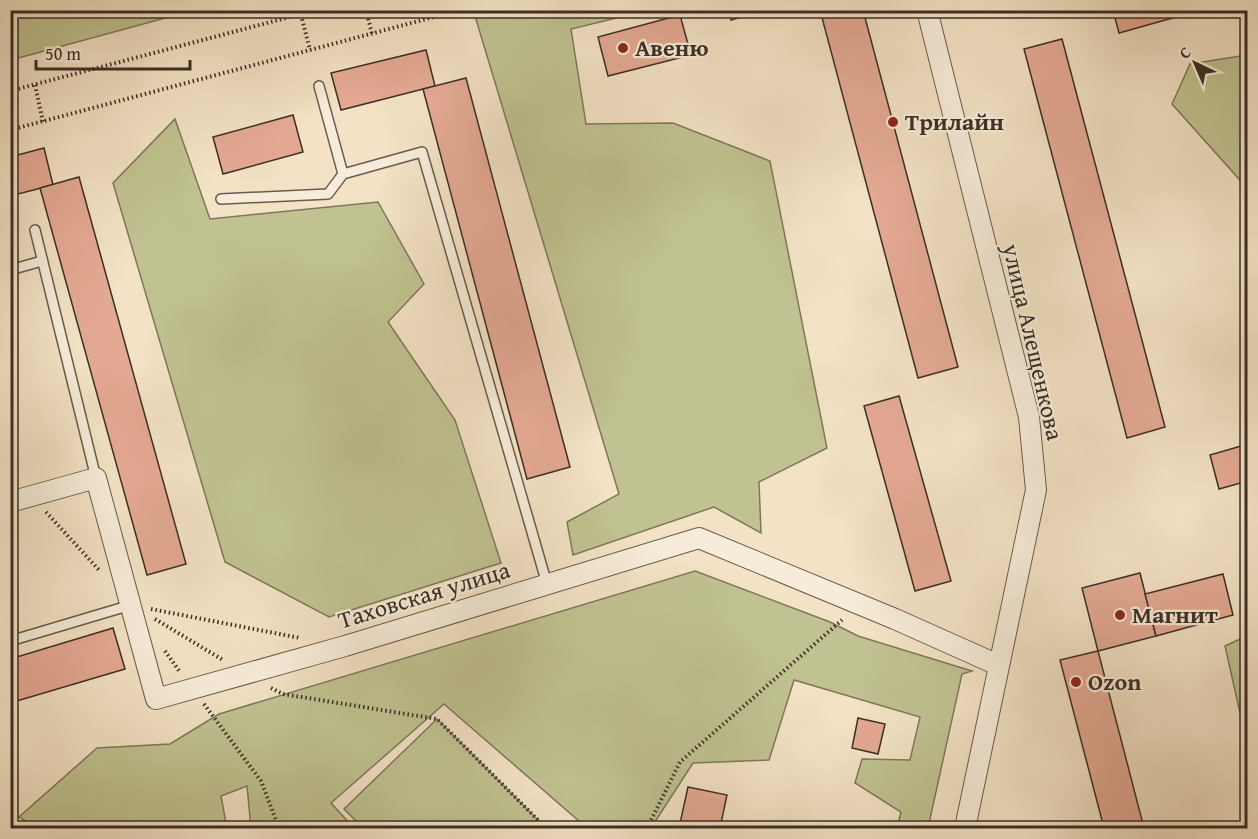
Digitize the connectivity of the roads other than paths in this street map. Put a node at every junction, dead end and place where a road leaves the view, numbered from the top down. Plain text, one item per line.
1 (927, 10) edge
2 (319, 86) dead end
3 (343, 174) junction
4 (221, 199) dead end
5 (35, 230) dead end
6 (42, 261) junction
7 (10, 270) edge
8 (96, 478) junction
9 (10, 501) edge
10 (547, 584) junction
11 (131, 605) junction
12 (10, 641) edge
13 (998, 665) junction
14 (964, 828) edge

1 - 13 street, улица Алещенкова
2 - 3 lane
3 - 4 lane
3 - 10 lane
5 - 6 lane
6 - 7 lane
6 - 8 lane
8 - 9 street
8 - 11 street, Таховская улица
10 - 11 street, Таховская улица
10 - 13 street, Таховская улица
11 - 12 lane
13 - 14 street, улица Алещенкова

